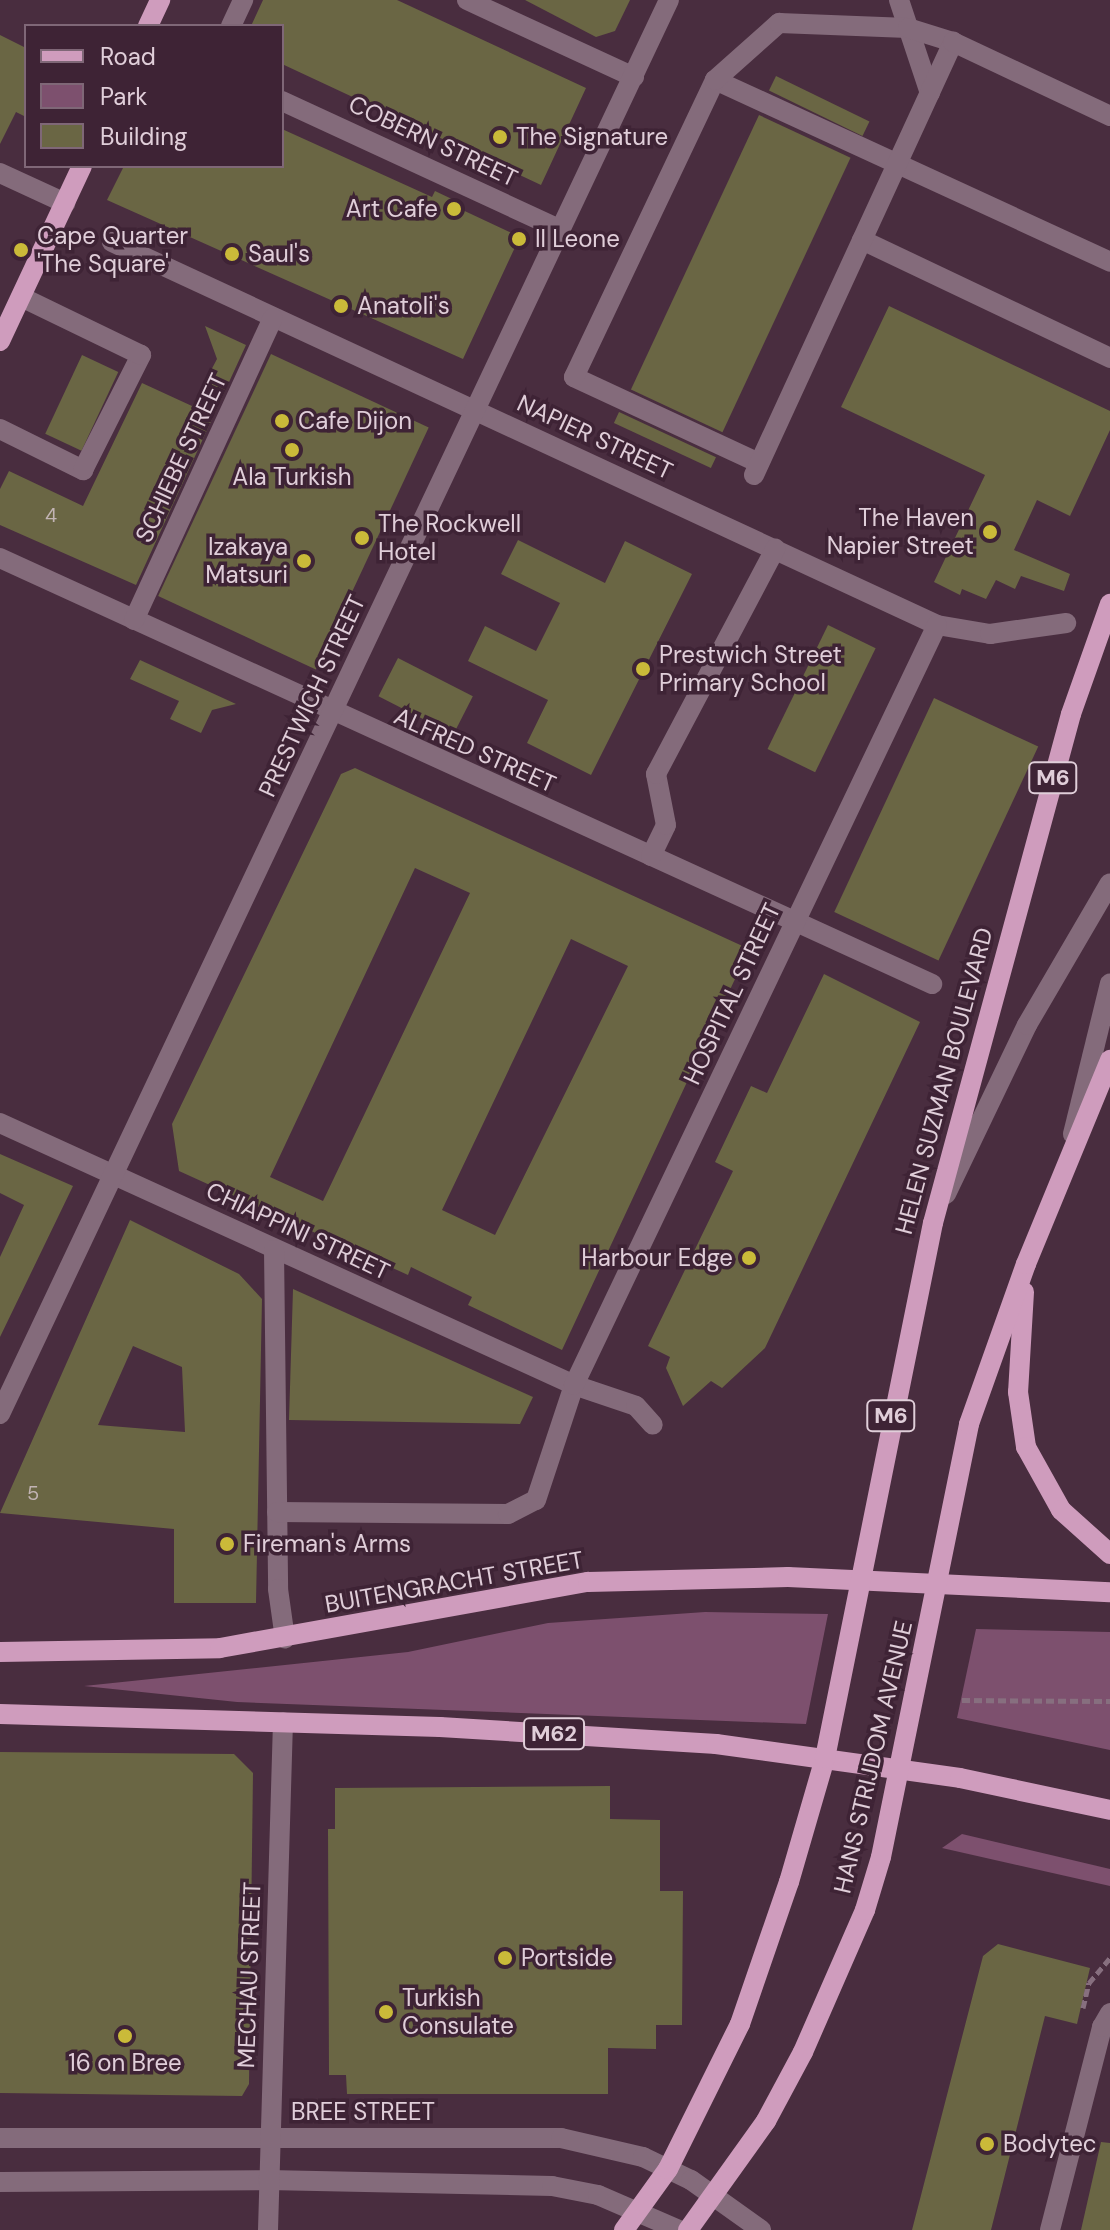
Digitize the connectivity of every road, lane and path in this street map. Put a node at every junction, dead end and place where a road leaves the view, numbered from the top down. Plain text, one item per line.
1 (160, 0) edge
2 (243, 0) edge
3 (467, 0) edge
4 (669, 0) edge
5 (899, 0) edge
6 (149, 24) edge
7 (232, 24) edge
8 (908, 28) junction
9 (953, 42) junction
10 (634, 77) junction
11 (715, 80) junction
12 (930, 93) junction
13 (284, 102) edge
14 (1110, 116) edge
15 (896, 166) junction
16 (81, 168) edge
17 (0, 173) edge
18 (65, 203) junction
19 (561, 230) junction
20 (862, 240) junction
21 (112, 242) dead end
22 (1110, 262) edge
23 (21, 297) junction
24 (273, 318) junction
25 (0, 341) edge
26 (1110, 358) edge
27 (476, 410) junction
28 (0, 429) edge
29 (775, 549) junction
30 (0, 558) edge
31 (1110, 604) edge
32 (134, 620) junction
33 (1066, 623) dead end
34 (937, 625) junction
35 (332, 712) junction
36 (651, 856) junction
37 (1110, 883) edge
38 (795, 921) junction
39 (1110, 983) edge
40 (932, 984) dead end
41 (1110, 1060) edge
42 (0, 1123) edge
43 (1065, 1170) junction
44 (116, 1175) junction
45 (933, 1223) junction
46 (274, 1250) junction
47 (1026, 1264) junction
48 (574, 1385) junction
49 (0, 1414) edge
50 (653, 1425) dead end
51 (277, 1512) junction
52 (1110, 1554) edge
53 (861, 1580) junction
54 (938, 1585) junction
55 (1110, 1592) edge
56 (285, 1639) junction
57 (0, 1652) edge
58 (962, 1700) dead end
59 (1110, 1701) edge
60 (0, 1714) edge
61 (283, 1722) junction
62 (825, 1758) junction
63 (898, 1769) junction
64 (1110, 1810) edge
65 (1110, 1958) edge
66 (1110, 2013) edge
67 (1080, 2021) dead end
68 (0, 2138) edge
69 (270, 2138) junction
70 (668, 2169) junction
71 (268, 2180) junction
72 (0, 2182) edge
73 (713, 2195) junction
74 (631, 2224) edge
75 (268, 2230) edge
76 (679, 2230) edge
77 (688, 2230) edge
78 (761, 2230) edge
79 (1050, 2230) edge

1 - 6 main road
2 - 7 street
3 - 10 street
4 - 10 street, PRESTWICH STREET
5 - 8 street
8 - 9 street
8 - 11 street
8 - 12 street
9 - 12 street
9 - 14 street
10 - 19 street, PRESTWICH STREET
11 - 15 street
11 - 20 street
12 - 15 street
13 - 19 street, COBERN STREET
15 - 20 street
15 - 22 street
16 - 18 main road
17 - 18 street
18 - 23 main road
19 - 27 street, PRESTWICH STREET
20 - 26 street
21 - 24 street, NAPIER STREET
23 - 25 main road
23 - 28 street
24 - 27 street, NAPIER STREET
24 - 32 street, SCHIEBE STREET
27 - 29 street, NAPIER STREET
27 - 35 street, PRESTWICH STREET
29 - 34 street, NAPIER STREET
29 - 36 street
30 - 32 street, ALFRED STREET
31 - 45 main road, HELEN SUZMAN BOULEVARD / M6
32 - 35 street, ALFRED STREET
33 - 34 street, NAPIER STREET
34 - 38 street, HOSPITAL STREET
35 - 36 street, ALFRED STREET
35 - 44 street, PRESTWICH STREET
36 - 38 street, ALFRED STREET
37 - 45 street
38 - 40 street, ALFRED STREET
38 - 48 street, HOSPITAL STREET
39 - 43 street
41 - 43 main road
42 - 44 street, CHIAPPINI STREET
43 - 47 main road
44 - 46 street, CHIAPPINI STREET
44 - 49 street, PRESTWICH STREET
45 - 53 main road, HELEN SUZMAN BOULEVARD / M6
46 - 48 street, CHIAPPINI STREET
46 - 51 street
47 - 52 main road
47 - 54 main road
48 - 50 street, CHIAPPINI STREET
48 - 51 street, HOSPITAL STREET
51 - 56 street
53 - 54 main road, BUITENGRACHT STREET
53 - 56 main road, BUITENGRACHT STREET
53 - 62 main road, HANS STRIJDOM AVENUE / M6
54 - 55 main road, BUITENGRACHT STREET
54 - 63 main road, HANS STRIJDOM AVENUE
56 - 57 main road, BUITENGRACHT STREET
58 - 59 path
60 - 61 main road, M62
61 - 62 main road, M62
61 - 69 street, MECHAU STREET
62 - 63 main road, M62
62 - 70 main road, HANS STRIJDOM AVENUE
63 - 64 main road, M62
63 - 73 main road, HANS STRIJDOM AVENUE
65 - 67 path
66 - 79 street
68 - 69 street, BREE STREET
69 - 70 street, BREE STREET
69 - 71 street, MECHAU STREET
70 - 73 street, BREE STREET
70 - 74 main road, HANS STRIJDOM AVENUE
71 - 72 street
71 - 74 street
71 - 75 street, MECHAU STREET
73 - 77 main road, HANS STRIJDOM AVENUE
73 - 78 street, BREE STREET
74 - 76 street

